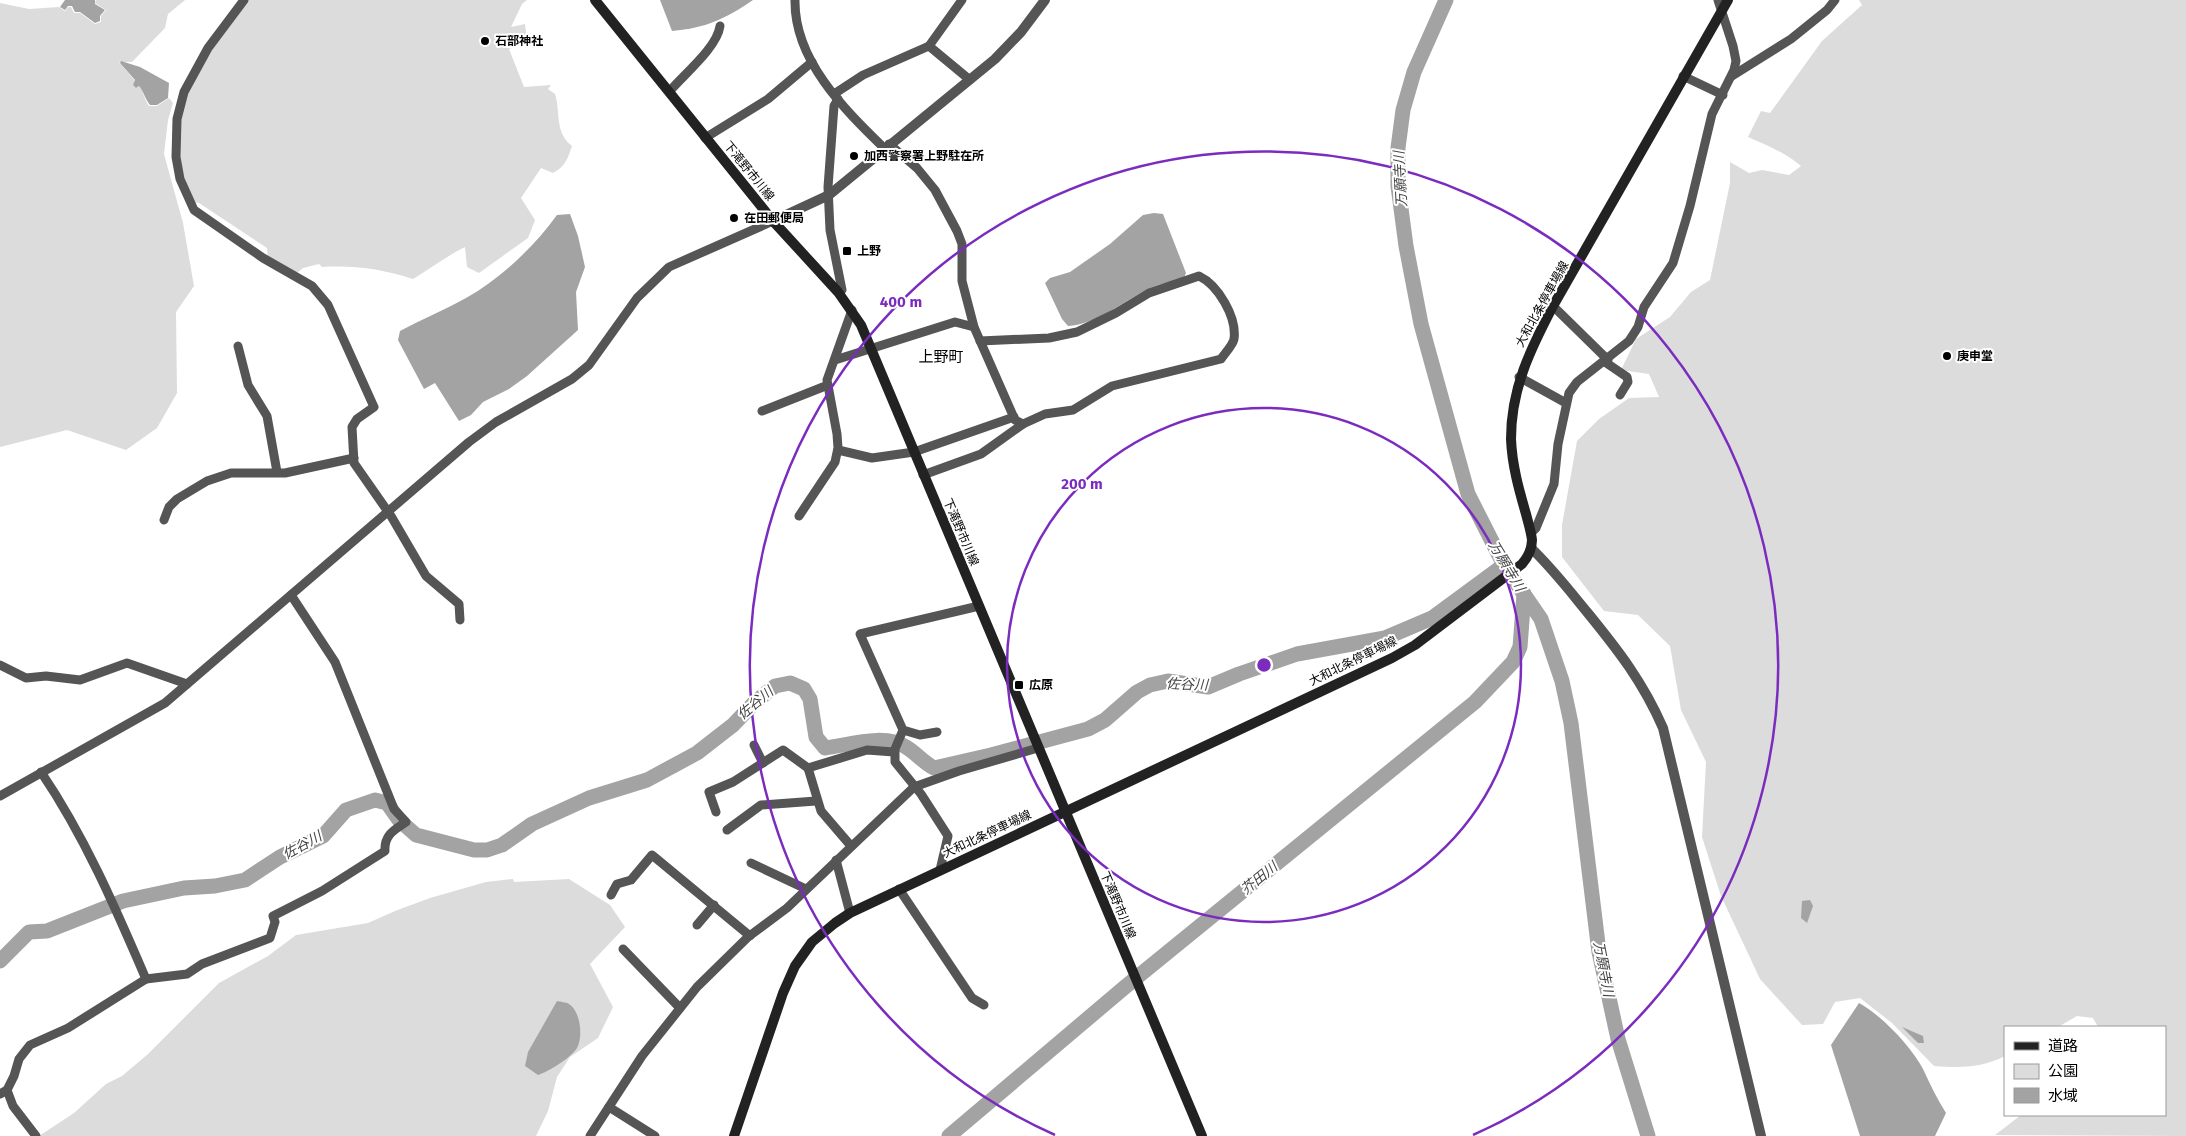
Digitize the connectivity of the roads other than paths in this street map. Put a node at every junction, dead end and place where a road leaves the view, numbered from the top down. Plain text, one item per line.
1 (244, 0) edge
2 (595, 0) edge
3 (795, 0) edge
4 (962, 0) edge
5 (1045, 0) edge
6 (1728, 0) edge
7 (1835, 0) edge
8 (1720, 5) edge
9 (720, 26) dead end
10 (929, 46) junction
11 (812, 62) junction
12 (1683, 76) junction
13 (1732, 76) junction
14 (970, 80) junction
15 (669, 92) junction
16 (1722, 95) junction
17 (836, 96) junction
18 (705, 138) junction
19 (886, 146) junction
20 (829, 195) junction
21 (773, 221) junction
22 (838, 292) junction
23 (1554, 306) junction
24 (852, 310) junction
25 (974, 327) junction
26 (980, 341) junction
27 (238, 346) dead end
28 (871, 349) junction
29 (835, 360) junction
30 (1606, 361) junction
31 (1519, 378) junction
32 (828, 385) junction
33 (1620, 396) dead end
34 (1566, 403) junction
35 (762, 411) dead end
36 (1014, 416) junction
37 (1023, 424) junction
38 (838, 450) junction
39 (914, 452) junction
40 (354, 458) junction
41 (277, 472) junction
42 (923, 474) junction
43 (387, 512) junction
44 (799, 516) dead end
45 (164, 520) dead end
46 (1531, 533) junction
47 (1531, 548) junction
48 (291, 595) junction
49 (979, 606) junction
50 (460, 620) dead end
51 (0, 664) edge
52 (187, 684) junction
53 (903, 730) junction
54 (938, 732) dead end
55 (1036, 743) junction
56 (754, 746) dead end
57 (894, 752) junction
58 (763, 763) junction
59 (808, 768) junction
60 (41, 772) junction
61 (914, 787) junction
62 (0, 796) edge
63 (816, 801) junction
64 (1064, 811) junction
65 (716, 812) dead end
66 (727, 830) dead end
67 (851, 846) junction
68 (836, 860) junction
69 (751, 863) dead end
70 (940, 870) junction
71 (806, 889) junction
72 (899, 889) junction
73 (611, 895) dead end
74 (714, 904) junction
75 (850, 913) junction
76 (696, 925) dead end
77 (750, 936) junction
78 (622, 949) dead end
79 (146, 979) junction
80 (984, 1005) dead end
81 (680, 1008) junction
82 (4, 1092) edge
83 (609, 1107) junction
84 (36, 1136) edge
85 (590, 1136) edge
86 (655, 1136) edge
87 (734, 1136) edge
88 (1202, 1136) edge
89 (1761, 1136) edge

1 - 40 street
2 - 15 main road, 下滝野市川線
3 - 11 street
4 - 10 street
5 - 14 street
6 - 8 main road, 大和北条停車場線
7 - 13 street
8 - 12 main road, 大和北条停車場線
8 - 13 street
9 - 15 street
10 - 14 street
10 - 17 street
11 - 17 street
11 - 18 street
12 - 16 street
12 - 23 main road, 大和北条停車場線
13 - 16 street
14 - 19 street
15 - 18 main road, 下滝野市川線
16 - 30 street
17 - 19 street
17 - 20 street
18 - 21 main road, 下滝野市川線
19 - 20 street
19 - 25 street
20 - 21 street
20 - 22 street
21 - 22 main road, 下滝野市川線
21 - 43 street
22 - 24 main road, 下滝野市川線
23 - 30 street
23 - 31 main road, 大和北条停車場線
24 - 28 main road, 下滝野市川線
24 - 29 street
25 - 26 street
25 - 28 street
26 - 36 street
26 - 37 street
27 - 41 street
28 - 29 street
28 - 39 main road, 下滝野市川線
29 - 32 street
30 - 33 street
30 - 34 street
31 - 34 street
31 - 46 main road, 大和北条停車場線
32 - 35 street
32 - 38 street
34 - 46 street
36 - 37 street
36 - 39 street
37 - 42 street
38 - 39 street
38 - 44 street
39 - 42 main road, 下滝野市川線
40 - 41 street
40 - 43 street
41 - 45 street
42 - 49 main road, 下滝野市川線
43 - 48 street
43 - 50 street
46 - 47 main road, 大和北条停車場線
47 - 64 main road, 大和北条停車場線
47 - 89 street
48 - 52 street
48 - 79 street
49 - 53 street
49 - 55 main road, 下滝野市川線
51 - 52 street
52 - 60 street
53 - 54 street
53 - 57 street
55 - 61 street
55 - 64 main road, 下滝野市川線
56 - 58 street
57 - 59 street
57 - 61 street
58 - 59 street
58 - 65 street
59 - 63 street
60 - 62 street
60 - 79 street
61 - 67 street
61 - 70 street
63 - 66 street
63 - 67 street
64 - 70 main road, 大和北条停車場線
64 - 88 main road, 下滝野市川線
67 - 68 street
68 - 71 street
68 - 75 street
69 - 71 street
70 - 72 main road, 大和北条停車場線
71 - 77 street
72 - 75 main road, 大和北条停車場線
72 - 80 street
73 - 74 street
74 - 76 street
74 - 77 street
75 - 87 main road, 大和北条停車場線
77 - 81 street
78 - 81 street
79 - 82 street
81 - 83 street
82 - 84 street
83 - 85 street
83 - 86 street

